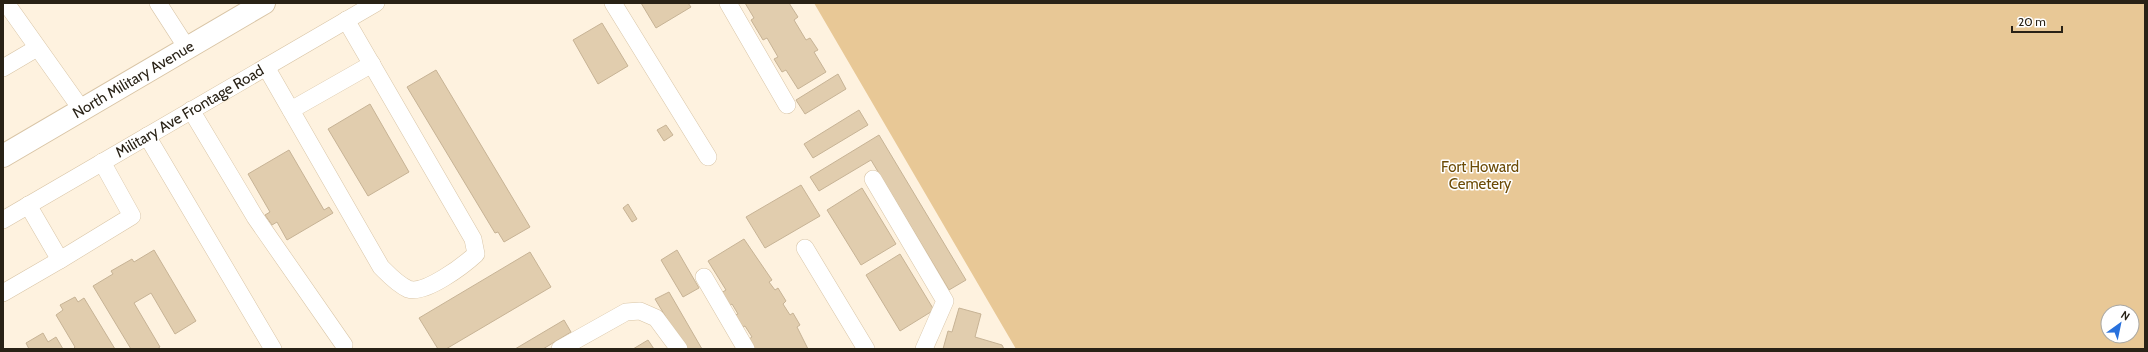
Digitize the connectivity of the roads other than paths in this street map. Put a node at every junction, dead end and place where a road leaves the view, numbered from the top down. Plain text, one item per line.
1 (6, 3) edge
2 (158, 3) edge
3 (264, 3) edge
4 (376, 3) edge
5 (613, 3) edge
6 (728, 3) edge
7 (346, 20) junction
8 (37, 48) junction
9 (187, 48) junction
10 (372, 64) junction
11 (266, 67) junction
12 (3, 68) edge
13 (787, 106) dead end
14 (82, 110) junction
15 (191, 110) junction
16 (291, 110) junction
17 (147, 136) junction
18 (3, 156) edge
19 (708, 157) dead end
20 (102, 162) junction
21 (873, 179) dead end
22 (28, 205) junction
23 (3, 220) edge
24 (805, 248) dead end
25 (60, 260) junction
26 (704, 277) dead end
27 (3, 293) edge
28 (344, 344) dead end
29 (273, 349) edge
30 (560, 349) edge
31 (679, 349) edge
32 (746, 349) edge
33 (866, 349) edge
34 (924, 349) edge

1 - 8 street
2 - 9 street
3 - 9 main road, North Military Avenue
4 - 7 street, Military Ave Frontage Road
5 - 19 street
6 - 13 street
7 - 10 street
7 - 11 street, Military Ave Frontage Road
8 - 12 street
8 - 14 street
9 - 14 main road, North Military Avenue
10 - 16 street
10 - 16 street
11 - 15 street, Military Ave Frontage Road
11 - 16 street
14 - 18 main road, North Military Avenue
15 - 17 street, Military Ave Frontage Road
15 - 28 street
17 - 20 street, Military Ave Frontage Road
17 - 29 street
20 - 22 street, Military Ave Frontage Road
20 - 25 street
21 - 34 street
22 - 23 street, Military Ave Frontage Road
22 - 25 street
24 - 33 street
25 - 27 street
26 - 32 street
30 - 31 street

